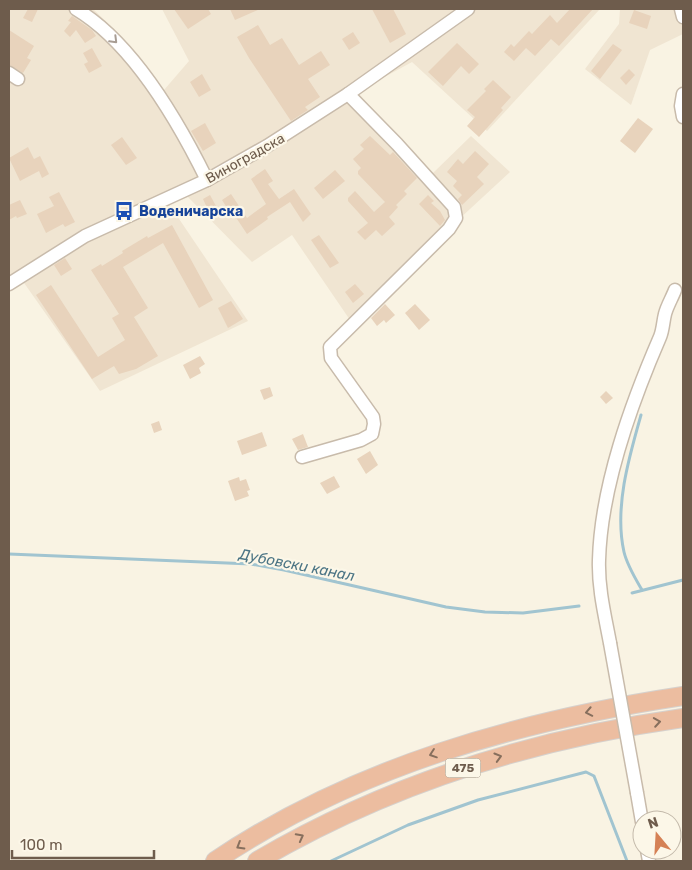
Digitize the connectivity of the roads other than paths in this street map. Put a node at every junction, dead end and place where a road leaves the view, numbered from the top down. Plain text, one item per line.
1 (76, 9) edge
2 (468, 9) edge
3 (681, 9) edge
4 (683, 17) edge
5 (348, 94) junction
6 (683, 94) edge
7 (683, 117) edge
8 (207, 180) junction
9 (9, 284) edge
10 (676, 290) dead end
11 (302, 457) dead end
12 (683, 696) edge
13 (683, 718) edge
14 (640, 810) edge
15 (215, 861) edge
16 (257, 861) edge

1 -> 8 street
2 - 5 street, Виноградска
3 - 4 street
5 - 8 street, Виноградска
5 - 11 street
6 - 7 street
8 - 9 street, Виноградска
10 - 14 street, bridge
12 -> 15 highway, 475
16 -> 13 highway, 475

